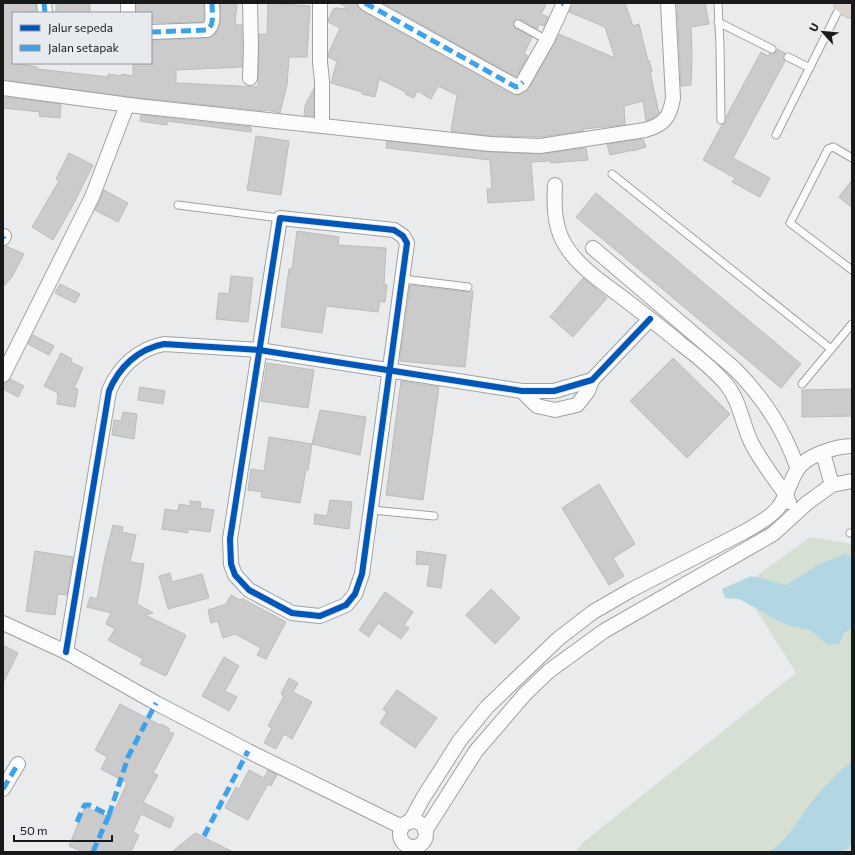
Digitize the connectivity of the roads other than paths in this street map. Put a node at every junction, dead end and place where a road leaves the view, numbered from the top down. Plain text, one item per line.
1 (212, 3) edge
2 (250, 3) edge
3 (320, 3) edge
4 (365, 3) edge
5 (564, 3) edge
6 (668, 3) edge
7 (718, 3) edge
8 (842, 3) edge
9 (845, 3) edge
10 (852, 7) edge
11 (718, 22) junction
12 (518, 24) dead end
13 (152, 32) edge
14 (547, 40) junction
15 (772, 49) dead end
16 (788, 57) dead end
17 (810, 68) junction
18 (250, 78) dead end
19 (3, 88) edge
20 (127, 105) junction
21 (721, 120) dead end
22 (322, 126) junction
23 (776, 135) dead end
24 (852, 158) edge
25 (612, 174) dead end
26 (555, 185) dead end
27 (178, 205) dead end
28 (280, 218) junction
29 (593, 248) dead end
30 (852, 270) edge
31 (403, 279) junction
32 (468, 287) dead end
33 (650, 318) junction
34 (852, 324) edge
35 (831, 349) junction
36 (259, 350) junction
37 (6, 358) edge
38 (390, 370) junction
39 (3, 375) edge
40 (592, 380) junction
41 (802, 384) dead end
42 (522, 391) junction
43 (852, 446) edge
44 (822, 453) junction
45 (798, 469) junction
46 (852, 481) edge
47 (832, 485) junction
48 (786, 495) junction
49 (372, 510) junction
50 (794, 515) junction
51 (434, 516) dead end
52 (3, 623) edge
53 (66, 652) junction
54 (18, 764) dead end
55 (3, 789) edge
56 (425, 831) junction
57 (402, 835) edge
58 (415, 849) edge

1 - 13 street
2 - 18 street
3 - 22 street
4 - 14 street
5 - 14 street
6 - 22 street
7 - 11 lane
8 - 17 lane
9 - 10 highway
11 - 15 lane
11 - 21 lane
12 - 14 lane
16 - 17 lane
17 - 23 lane
19 - 20 street
20 - 22 street
20 - 37 street
24 - 30 lane
25 - 35 lane
26 - 33 street
27 - 28 lane
28 - 31 street
28 - 36 street
29 - 45 street
31 - 32 lane
31 - 38 street
33 - 40 street
33 - 48 street
34 - 35 lane
35 - 41 lane
36 - 38 street
36 - 49 street
36 - 53 street
37 - 39 street
38 - 42 street
38 - 49 street
40 - 42 street
40 - 42 street
43 - 44 street
44 - 45 street
44 - 47 street
45 - 48 street
46 - 47 street
47 - 50 street
48 - 50 street
48 - 57 street
49 - 51 lane
50 - 56 street
52 - 53 street
53 - 57 street
54 - 55 street
56 - 57 street
56 - 58 street
57 - 58 street

